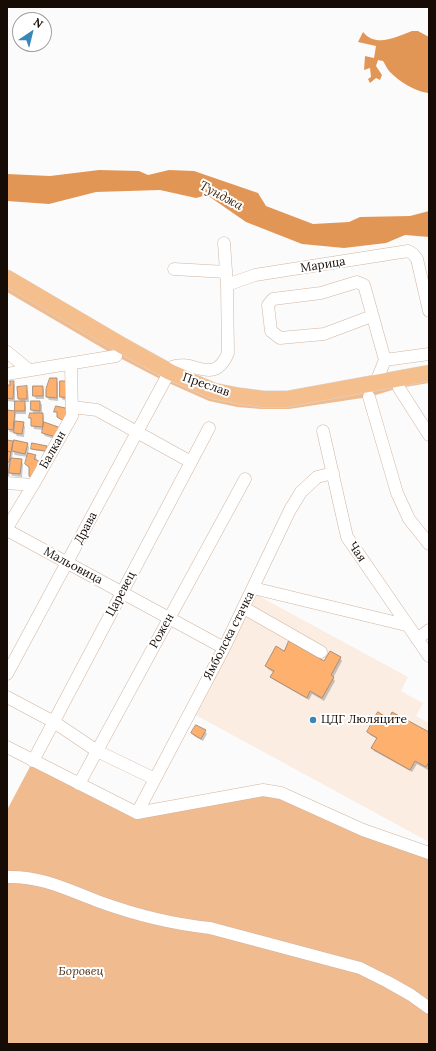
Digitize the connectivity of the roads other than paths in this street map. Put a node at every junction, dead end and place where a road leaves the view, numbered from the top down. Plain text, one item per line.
1 (224, 243) dead end
2 (174, 270) dead end
3 (226, 272) junction
4 (7, 278) edge
5 (227, 285) junction
6 (429, 311) edge
7 (372, 316) junction
8 (7, 352) edge
9 (429, 354) edge
10 (116, 356) dead end
11 (385, 360) junction
12 (71, 364) junction
13 (29, 370) junction
14 (429, 373) edge
15 (7, 374) edge
16 (167, 377) junction
17 (399, 388) dead end
18 (372, 390) junction
19 (72, 407) junction
20 (209, 428) dead end
21 (323, 431) dead end
22 (137, 432) junction
23 (429, 435) edge
24 (190, 462) junction
25 (333, 473) junction
26 (245, 479) dead end
27 (7, 483) edge
28 (34, 486) junction
29 (7, 529) edge
30 (429, 544) edge
31 (67, 563) junction
32 (253, 588) junction
33 (122, 593) junction
34 (244, 608) junction
35 (169, 618) junction
36 (406, 625) junction
37 (429, 630) edge
38 (417, 639) junction
39 (224, 648) junction
40 (321, 652) dead end
41 (429, 656) edge
42 (7, 674) edge
43 (7, 697) edge
44 (54, 722) junction
45 (7, 747) edge
46 (97, 751) junction
47 (34, 760) junction
48 (155, 779) junction
49 (79, 784) junction
50 (137, 813) junction
51 (429, 853) edge
52 (7, 877) edge
53 (429, 1008) edge

1 - 3 street
2 - 3 street
3 - 5 street
4 - 16 main road, Преслав
5 - 6 street, Марица
5 - 16 street
7 - 7 street
7 - 11 street
8 - 13 street
9 - 11 street
10 - 12 street
11 - 18 street
12 - 13 street
12 - 19 street, Балкан
13 - 15 street
14 - 18 main road, Преслав
16 - 18 main road, Преслав
16 - 22 street, Драва
17 - 23 street
18 - 30 street
19 - 22 street
19 - 28 street, Балкан
20 - 24 street, Царевец
21 - 25 street, Чая
22 - 24 street
22 - 31 street, Драва
24 - 33 street, Царевец
25 - 32 street, Ямболска стачка
25 - 36 street, Чая
26 - 35 street, Рожен
27 - 28 street
28 - 29 street, Балкан
29 - 31 street, Мальовица
31 - 33 street, Мальовица
31 - 42 street, Драва
32 - 34 street, Ямболска стачка
32 - 36 street
33 - 35 street, Мальовица
33 - 44 street, Царевец
34 - 39 street, Ямболска стачка
34 - 40 street
35 - 39 street, Мальовица
35 - 46 street, Рожен
36 - 38 street, Чая
37 - 38 street
38 - 41 street, Чая
39 - 48 street, Ямболска стачка
43 - 44 street
44 - 46 street
44 - 47 street, Царевец
45 - 47 street
46 - 48 street
46 - 49 street, Рожен
47 - 49 street
48 - 50 street, Ямболска стачка
49 - 50 street
50 - 51 street
52 - 53 street

